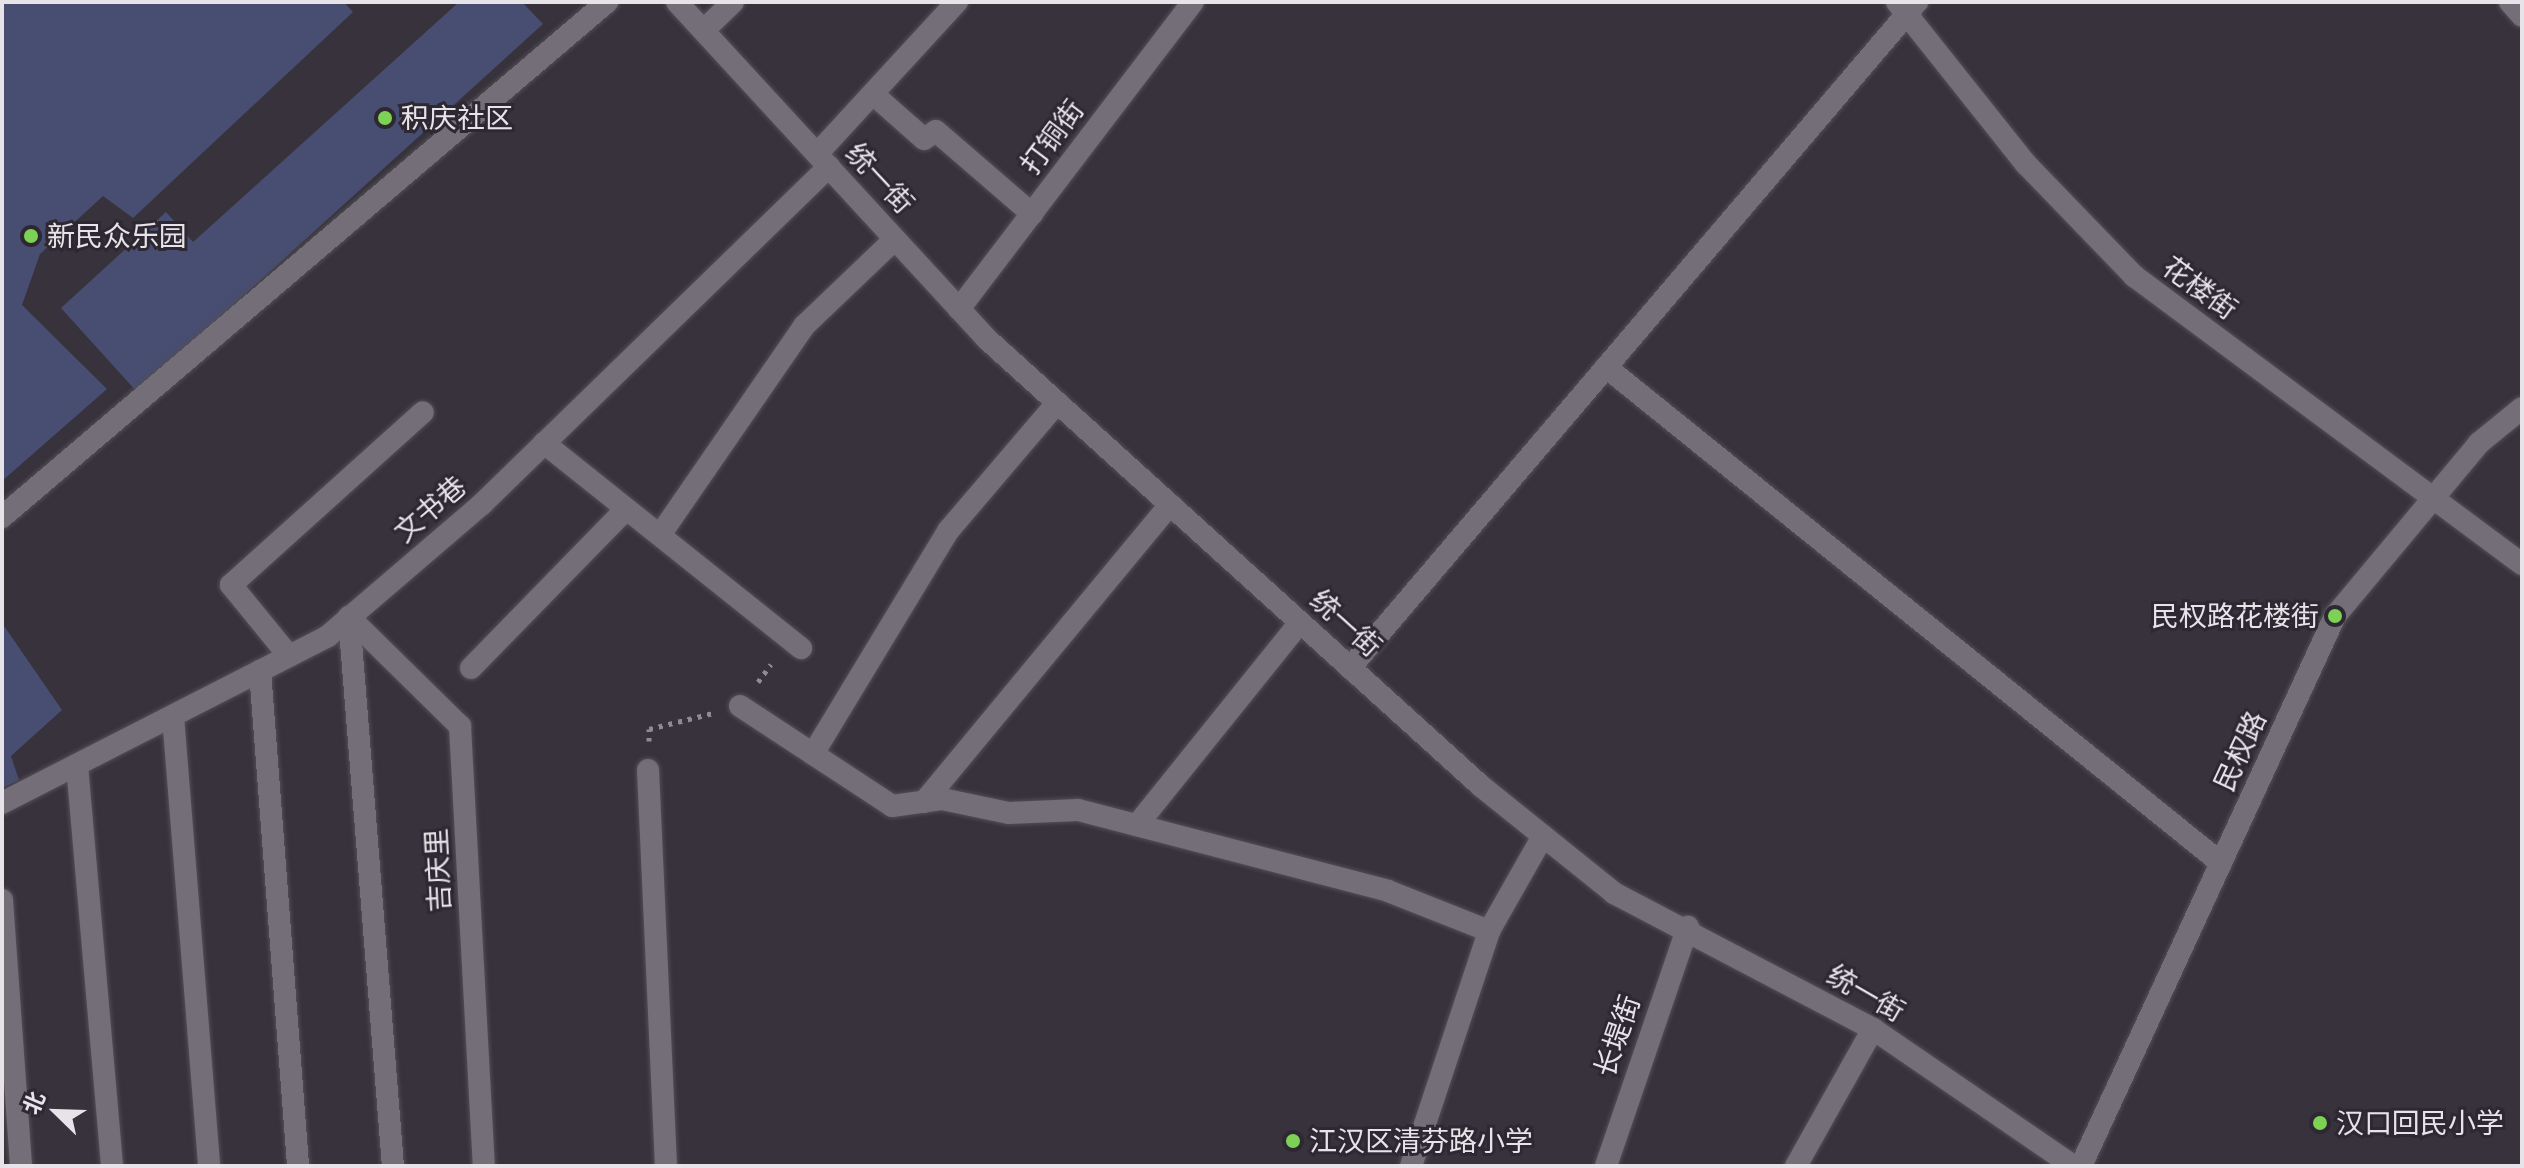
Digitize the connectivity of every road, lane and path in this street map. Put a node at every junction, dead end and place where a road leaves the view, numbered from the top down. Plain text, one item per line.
1 (607, 2) edge
2 (677, 2) edge
3 (733, 2) edge
4 (957, 2) edge
5 (1193, 2) edge
6 (2510, 2) edge
7 (1907, 5) edge
8 (2522, 16) edge
9 (704, 30) junction
10 (873, 94) junction
11 (823, 160) junction
12 (1032, 214) junction
13 (895, 239) junction
14 (959, 309) junction
15 (1606, 367) junction
16 (1057, 403) junction
17 (2522, 408) edge
18 (423, 412) dead end
19 (544, 443) junction
20 (2434, 497) junction
21 (1170, 505) junction
22 (626, 509) junction
23 (2, 517) edge
24 (660, 535) junction
25 (2522, 564) edge
26 (349, 617) junction
27 (1300, 622) junction
28 (801, 648) dead end
29 (289, 656) junction
30 (471, 668) dead end
31 (1350, 668) junction
32 (260, 671) junction
33 (740, 706) dead end
34 (173, 716) junction
35 (813, 754) junction
36 (77, 765) junction
37 (648, 770) dead end
38 (924, 802) junction
39 (2, 803) edge
40 (1137, 825) junction
41 (1543, 836) junction
42 (2221, 863) junction
43 (2, 900) edge
44 (1688, 927) junction
45 (1489, 931) junction
46 (1873, 1029) junction
47 (21, 1166) edge
48 (112, 1166) edge
49 (209, 1166) edge
50 (298, 1166) edge
51 (393, 1166) edge
52 (484, 1166) edge
53 (666, 1166) edge
54 (1411, 1166) edge
55 (1606, 1166) edge
56 (1796, 1166) edge
57 (2073, 1166) edge
58 (2081, 1166) edge

1 - 23 street
2 - 9 street, 统一街
3 - 9 street
4 - 10 street, 文书巷
5 - 12 street, 打铜街
6 - 8 street
7 - 15 street
7 - 20 street, 花楼街
9 - 11 street, 统一街
10 - 11 street, 文书巷
10 - 12 street
11 - 13 street, 统一街
11 - 19 street, 文书巷
12 - 14 street, 打铜街
13 - 14 street, 统一街
13 - 24 street
14 - 16 street, 统一街
15 - 31 street
15 - 42 street
16 - 21 street, 统一街
16 - 35 street
17 - 20 street, 民权路
18 - 29 street
19 - 22 street
19 - 26 street, 文书巷
20 - 25 street, 花楼街
20 - 42 street, 民权路
21 - 27 street, 统一街
21 - 38 street
22 - 24 street
22 - 30 street
24 - 28 street
26 - 29 street, 文书巷
26 - 51 street
26 - 52 street, 吉庆里
27 - 31 street, 统一街
27 - 40 street
29 - 32 street, 文书巷
31 - 41 street, 统一街
32 - 34 street, 文书巷
32 - 50 street
33 - 35 street
34 - 36 street, 文书巷
34 - 49 street
35 - 38 street
36 - 39 street, 文书巷
36 - 48 street
37 - 53 street
38 - 40 street
40 - 45 street
41 - 44 street, 统一街
41 - 45 street
42 - 58 street, 民权路
43 - 47 street
44 - 46 street, 统一街
44 - 55 street, 长堤街
45 - 54 street
46 - 56 street
46 - 57 street, 统一街

